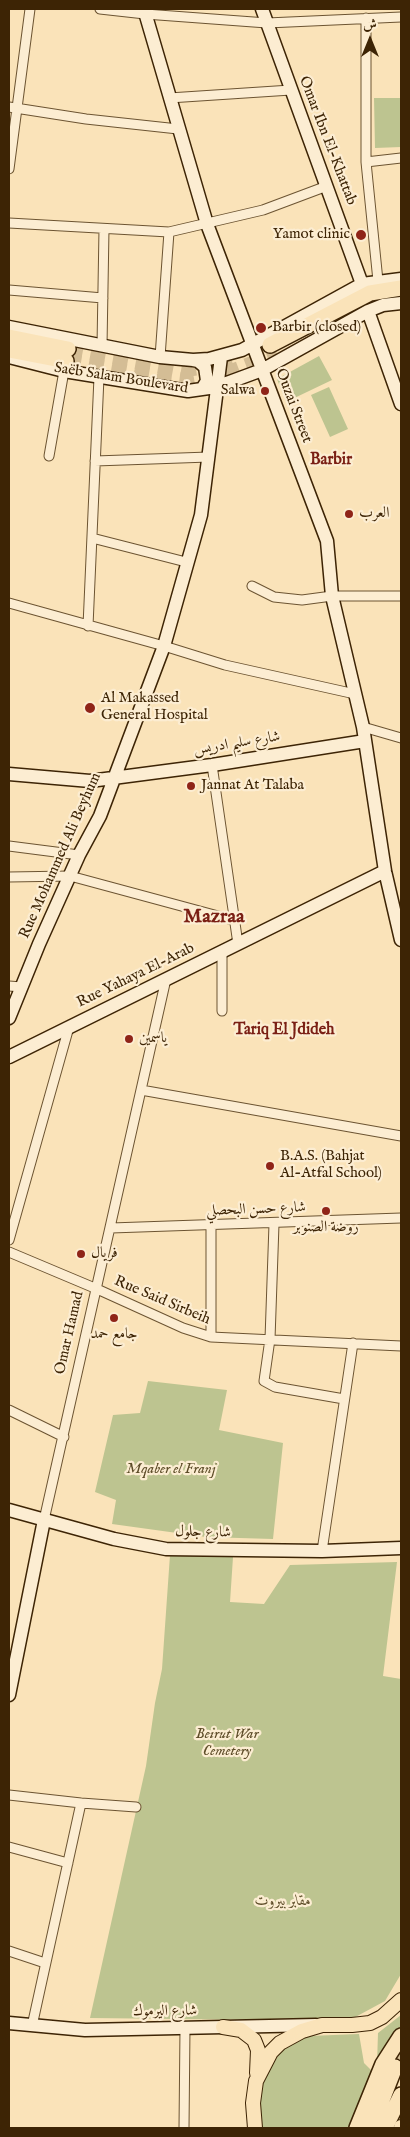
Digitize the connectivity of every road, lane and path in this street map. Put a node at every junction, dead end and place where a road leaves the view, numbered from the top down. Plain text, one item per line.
1 (30, 9) edge
2 (100, 9) edge
3 (262, 9) edge
4 (144, 12) edge
5 (401, 17) edge
6 (366, 18) junction
7 (267, 23) junction
8 (290, 90) junction
9 (169, 98) junction
10 (12, 108) edge
11 (178, 129) junction
12 (401, 158) edge
13 (366, 162) junction
14 (9, 170) edge
15 (327, 186) junction
16 (9, 223) edge
17 (207, 224) junction
18 (104, 229) junction
19 (169, 232) junction
20 (401, 279) edge
21 (378, 281) junction
22 (362, 284) junction
23 (401, 288) edge
24 (9, 290) edge
25 (103, 298) junction
26 (401, 298) edge
27 (401, 303) edge
28 (368, 311) junction
29 (9, 327) edge
30 (9, 337) edge
31 (252, 345) junction
32 (102, 346) junction
33 (273, 349) junction
34 (9, 350) edge
35 (160, 357) junction
36 (221, 357) junction
37 (9, 358) edge
38 (66, 360) junction
39 (192, 360) junction
40 (262, 370) junction
41 (99, 377) junction
42 (216, 386) junction
43 (202, 389) junction
44 (401, 404) edge
45 (49, 456) dead end
46 (210, 457) junction
47 (96, 461) junction
48 (92, 538) junction
49 (186, 562) junction
50 (252, 586) dead end
51 (332, 596) junction
52 (401, 596) edge
53 (9, 603) edge
54 (88, 626) junction
55 (164, 646) junction
56 (355, 694) junction
57 (363, 727) junction
58 (401, 738) edge
59 (365, 741) junction
60 (212, 765) junction
61 (9, 774) edge
62 (114, 778) junction
63 (9, 846) edge
64 (79, 855) junction
65 (385, 871) junction
66 (70, 876) junction
67 (9, 877) edge
68 (233, 920) junction
69 (400, 931) edge
70 (238, 944) junction
71 (222, 952) junction
72 (166, 979) junction
73 (9, 986) edge
74 (22, 986) junction
75 (222, 1011) dead end
76 (9, 1018) edge
77 (69, 1027) junction
78 (9, 1057) edge
79 (141, 1090) junction
80 (401, 1136) edge
81 (401, 1218) edge
82 (274, 1224) junction
83 (212, 1226) junction
84 (111, 1228) junction
85 (9, 1240) edge
86 (9, 1252) edge
87 (97, 1289) junction
88 (212, 1338) junction
89 (270, 1339) junction
90 (354, 1343) junction
91 (401, 1346) edge
92 (344, 1399) junction
93 (9, 1410) edge
94 (64, 1437) junction
95 (9, 1510) edge
96 (44, 1520) junction
97 (401, 1548) edge
98 (322, 1551) junction
99 (9, 1695) edge
100 (9, 1795) edge
101 (81, 1804) junction
102 (136, 1807) dead end
103 (9, 1847) edge
104 (68, 1863) junction
105 (9, 1951) edge
106 (45, 1963) junction
107 (401, 2000) edge
108 (9, 2023) edge
109 (322, 2025) junction
110 (32, 2026) junction
111 (223, 2027) junction
112 (184, 2028) junction
113 (401, 2036) edge
114 (395, 2067) tunnel mouth
115 (256, 2081) junction
116 (401, 2087) edge
117 (401, 2095) edge
118 (392, 2112) junction
119 (184, 2128) edge
120 (255, 2128) edge
121 (357, 2128) edge
122 (371, 2128) edge
123 (385, 2128) edge

1 - 10 street
2 - 4 street
3 - 7 street, Omar Ibn El-Khattab
4 - 7 street
4 - 9 street, Ouzai Street
5 - 6 street
6 - 7 street
6 - 13 street
7 - 8 street, Omar Ibn El-Khattab
8 - 9 street
8 - 15 street, Omar Ibn El-Khattab
9 - 11 street, Ouzai Street
10 - 11 street
10 - 14 street
11 - 17 street, Ouzai Street
12 - 13 street
13 - 21 street
15 - 17 street
15 - 22 street, Omar Ibn El-Khattab
16 - 18 street
17 - 19 street
17 - 31 street, Ouzai Street
18 - 19 street
18 - 25 street
19 - 35 street
20 - 21 street
21 - 22 street
22 - 33 street
23 - 33 highway
24 - 25 street
25 - 32 street
26 - 33 highway
27 - 28 street
28 - 33 street
28 - 44 street
29 - 32 street, Saëb Salam Boulevard
30 - 38 highway, Saëb Salam Boulevard
31 - 33 street, Saëb Salam Boulevard
31 - 36 street, Saëb Salam Boulevard
31 - 40 street, Ouzai Street
32 - 35 street, Saëb Salam Boulevard
33 - 40 street, Saëb Salam Boulevard
34 - 38 highway, Saëb Salam Boulevard
35 - 39 street, Saëb Salam Boulevard
36 - 39 street, Saëb Salam Boulevard
36 - 42 street, Rue Mohammed Ali Beyhum
37 - 38 street, Saëb Salam Boulevard
38 - 41 street, Saëb Salam Boulevard
38 - 45 street
39 - 43 street
40 - 42 street, Saëb Salam Boulevard
40 - 51 street, Ouzai Street
41 - 43 street, Saëb Salam Boulevard
41 - 47 street
42 - 43 street, Saëb Salam Boulevard
42 - 46 street, Rue Mohammed Ali Beyhum
46 - 47 street
46 - 49 street, Rue Mohammed Ali Beyhum
47 - 48 street
48 - 49 street
48 - 54 street
49 - 55 street, Rue Mohammed Ali Beyhum
50 - 51 street
51 - 52 street
51 - 56 street, Ouzai Street
53 - 54 street
54 - 55 street
55 - 56 street
55 - 62 street, Rue Mohammed Ali Beyhum
56 - 57 street, Ouzai Street
57 - 58 street
57 - 59 street, Ouzai Street
59 - 60 street, شارع سليم ادريس
59 - 65 street, Ouzai Street
60 - 62 street, شارع سليم ادريس
60 - 68 street
61 - 62 street, شارع سليم ادريس
62 - 64 street, Rue Mohammed Ali Beyhum
63 - 64 street
64 - 66 street, Rue Mohammed Ali Beyhum
65 - 69 street, Ouzai Street
65 - 70 street, Rue Yahaya El-Arab
66 - 67 street
66 - 68 street
66 - 74 street, Rue Mohammed Ali Beyhum
68 - 70 street
70 - 71 street, Rue Yahaya El-Arab
71 - 72 street, Rue Yahaya El-Arab
71 - 75 street
72 - 77 street, Rue Yahaya El-Arab
72 - 79 street, Omar Hamad
73 - 74 street
74 - 76 street, Rue Mohammed Ali Beyhum
77 - 78 street, Rue Yahaya El-Arab
77 - 85 street
79 - 80 street
79 - 84 street, Omar Hamad
81 - 82 street, شارع حسن البحصلي
82 - 83 street, شارع حسن البحصلي
82 - 89 street
83 - 84 street, شارع حسن البحصلي
83 - 88 street
84 - 87 street, Omar Hamad
86 - 87 street, Rue Said Sirbeih
87 - 88 street, Rue Said Sirbeih
87 - 94 street, Omar Hamad
88 - 89 street, Rue Said Sirbeih
89 - 90 street, Rue Said Sirbeih
89 - 92 street
90 - 91 street, Rue Said Sirbeih
90 - 92 street
92 - 98 street
93 - 94 street
94 - 96 street, Omar Hamad
95 - 96 street, شارع جلول
96 - 98 street, شارع جلول
96 - 99 street, Omar Hamad
97 - 98 street, شارع جلول
100 - 101 street
101 - 102 street
101 - 104 street
103 - 104 street
104 - 106 street
105 - 106 street
106 - 110 street
107 - 109 main road
108 - 110 street, شارع اليرموك
109 - 111 street, شارع اليرموك
109 - 115 main road
110 - 112 street, شارع اليرموك
111 - 112 street, شارع اليرموك
111 - 115 main road
112 - 119 street
113 - 121 highway
114 - 122 highway
115 - 120 main road
116 - 118 highway
117 - 118 highway
118 - 123 highway

